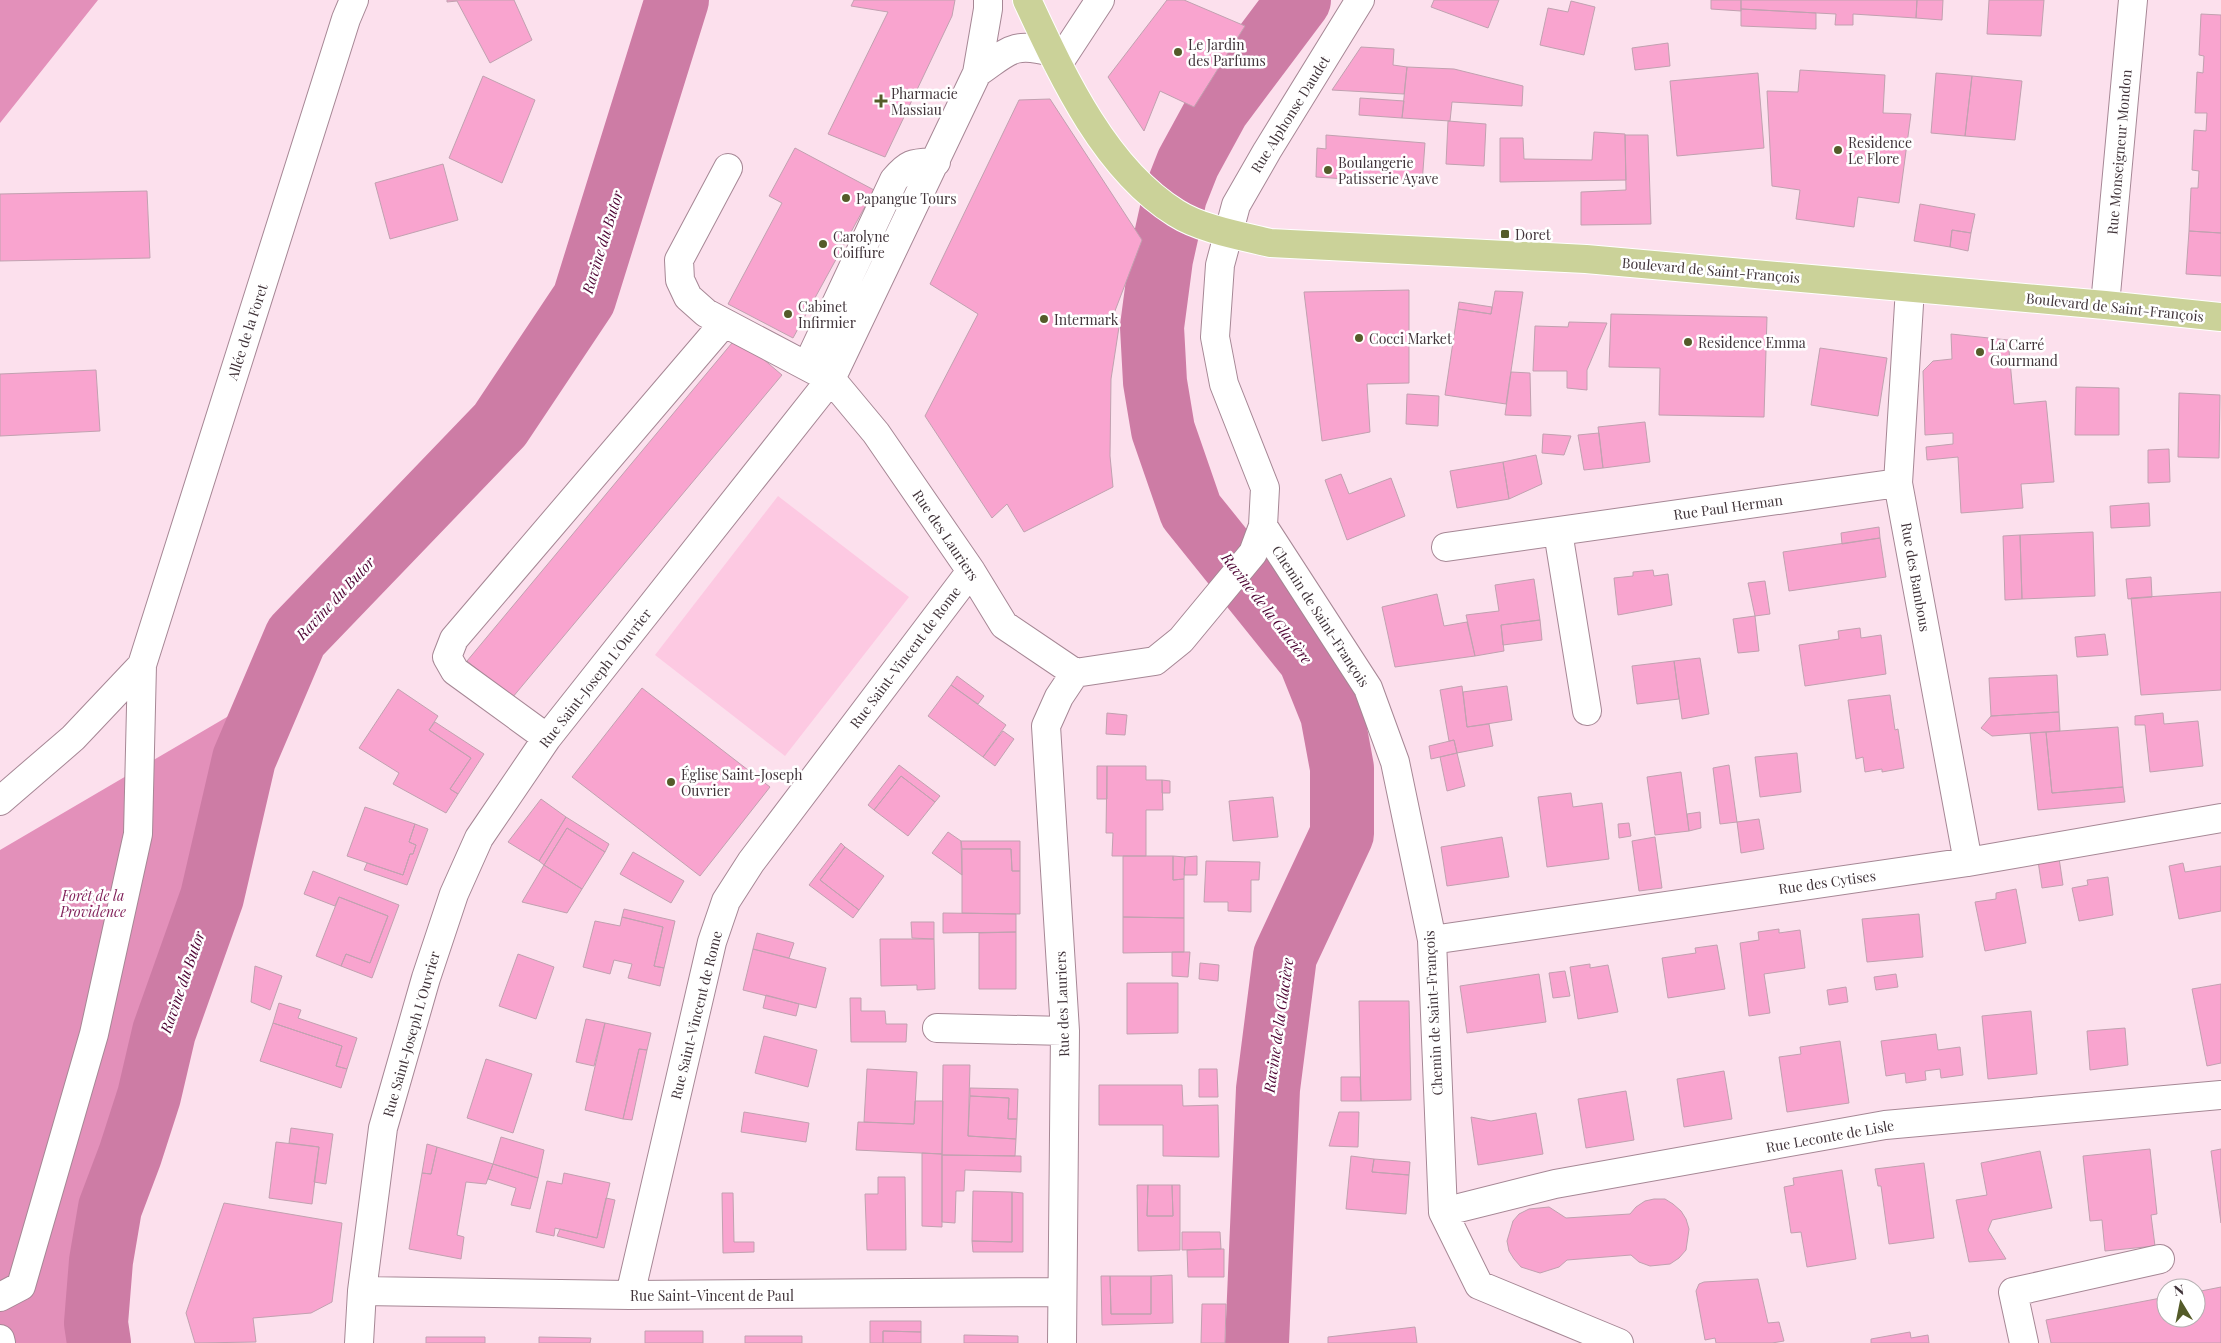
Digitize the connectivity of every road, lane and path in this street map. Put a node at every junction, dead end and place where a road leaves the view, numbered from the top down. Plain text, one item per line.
1 (354, 0) edge
2 (988, 0) edge
3 (1027, 0) edge
4 (1100, 0) edge
5 (1360, 0) edge
6 (2133, 0) edge
7 (1055, 58) junction
8 (977, 74) junction
9 (936, 162) junction
10 (728, 168) dead end
11 (1228, 233) junction
12 (1910, 288) junction
13 (2105, 305) junction
14 (2221, 317) edge
15 (724, 322) junction
16 (807, 366) junction
17 (832, 379) junction
18 (1898, 483) junction
19 (1263, 526) junction
20 (1558, 532) junction
21 (1446, 548) dead end
22 (971, 571) junction
23 (142, 665) junction
24 (1075, 674) junction
25 (1587, 711) dead end
26 (547, 738) junction
27 (0, 801) edge
28 (2221, 818) edge
29 (1968, 862) junction
30 (1432, 940) junction
31 (938, 1028) dead end
32 (1065, 1031) junction
33 (2221, 1095) edge
34 (1444, 1212) junction
35 (2160, 1259) dead end
36 (362, 1291) junction
37 (1062, 1292) junction
38 (630, 1295) junction
39 (0, 1297) edge
40 (0, 1339) edge
41 (1, 1343) edge
42 (360, 1343) edge
43 (1062, 1343) edge
44 (1619, 1343) edge
45 (2024, 1343) edge

1 - 23 street, Allée de la Foret
2 - 8 street, Rue Saint-Joseph L'Ouvrier
3 - 7 main road, Boulevard de Saint-François
4 - 7 street
5 - 11 street, Rue Alphonse Daudet
6 - 13 street, Rue Monseigneur Mondon
7 - 8 street, Rue Saint-Joseph L'Ouvrier
7 - 11 main road, Boulevard de Saint-François
8 - 9 street, Rue Saint-Joseph L'Ouvrier
9 - 16 street
9 - 17 street, Rue Saint-Joseph L'Ouvrier
10 - 15 street
11 - 12 main road, Boulevard de Saint-François
11 - 19 street
12 - 13 main road, Boulevard de Saint-François
12 - 18 street, Rue des Bambous
13 - 14 main road, Boulevard de Saint-François
15 - 16 street
15 - 26 street
16 - 17 street
17 - 22 street, Rue des Lauriers
17 - 26 street, Rue Saint-Joseph L'Ouvrier
18 - 20 street, Rue Paul Herman
18 - 29 street, Rue des Bambous
19 - 24 street
19 - 30 street, Chemin de Saint-François
20 - 21 street, Rue Paul Herman
20 - 25 street
22 - 24 street, Rue des Lauriers
22 - 38 street, Rue Saint-Vincent de Rome
23 - 27 street
23 - 39 street
24 - 32 street, Rue des Lauriers
26 - 36 street, Rue Saint-Joseph L'Ouvrier
28 - 29 street, Rue des Cytises
29 - 30 street, Rue des Cytises
30 - 34 street, Chemin de Saint-François
31 - 32 street
32 - 37 street, Rue des Lauriers
33 - 34 street, Rue Leconte de Lisle
34 - 44 street
35 - 45 street
36 - 38 street, Rue Saint-Vincent de Paul
36 - 42 street, Rue Saint-Joseph L'Ouvrier
37 - 38 street, Rue Saint-Vincent de Paul
37 - 43 street, Rue des Lauriers
40 - 41 street

